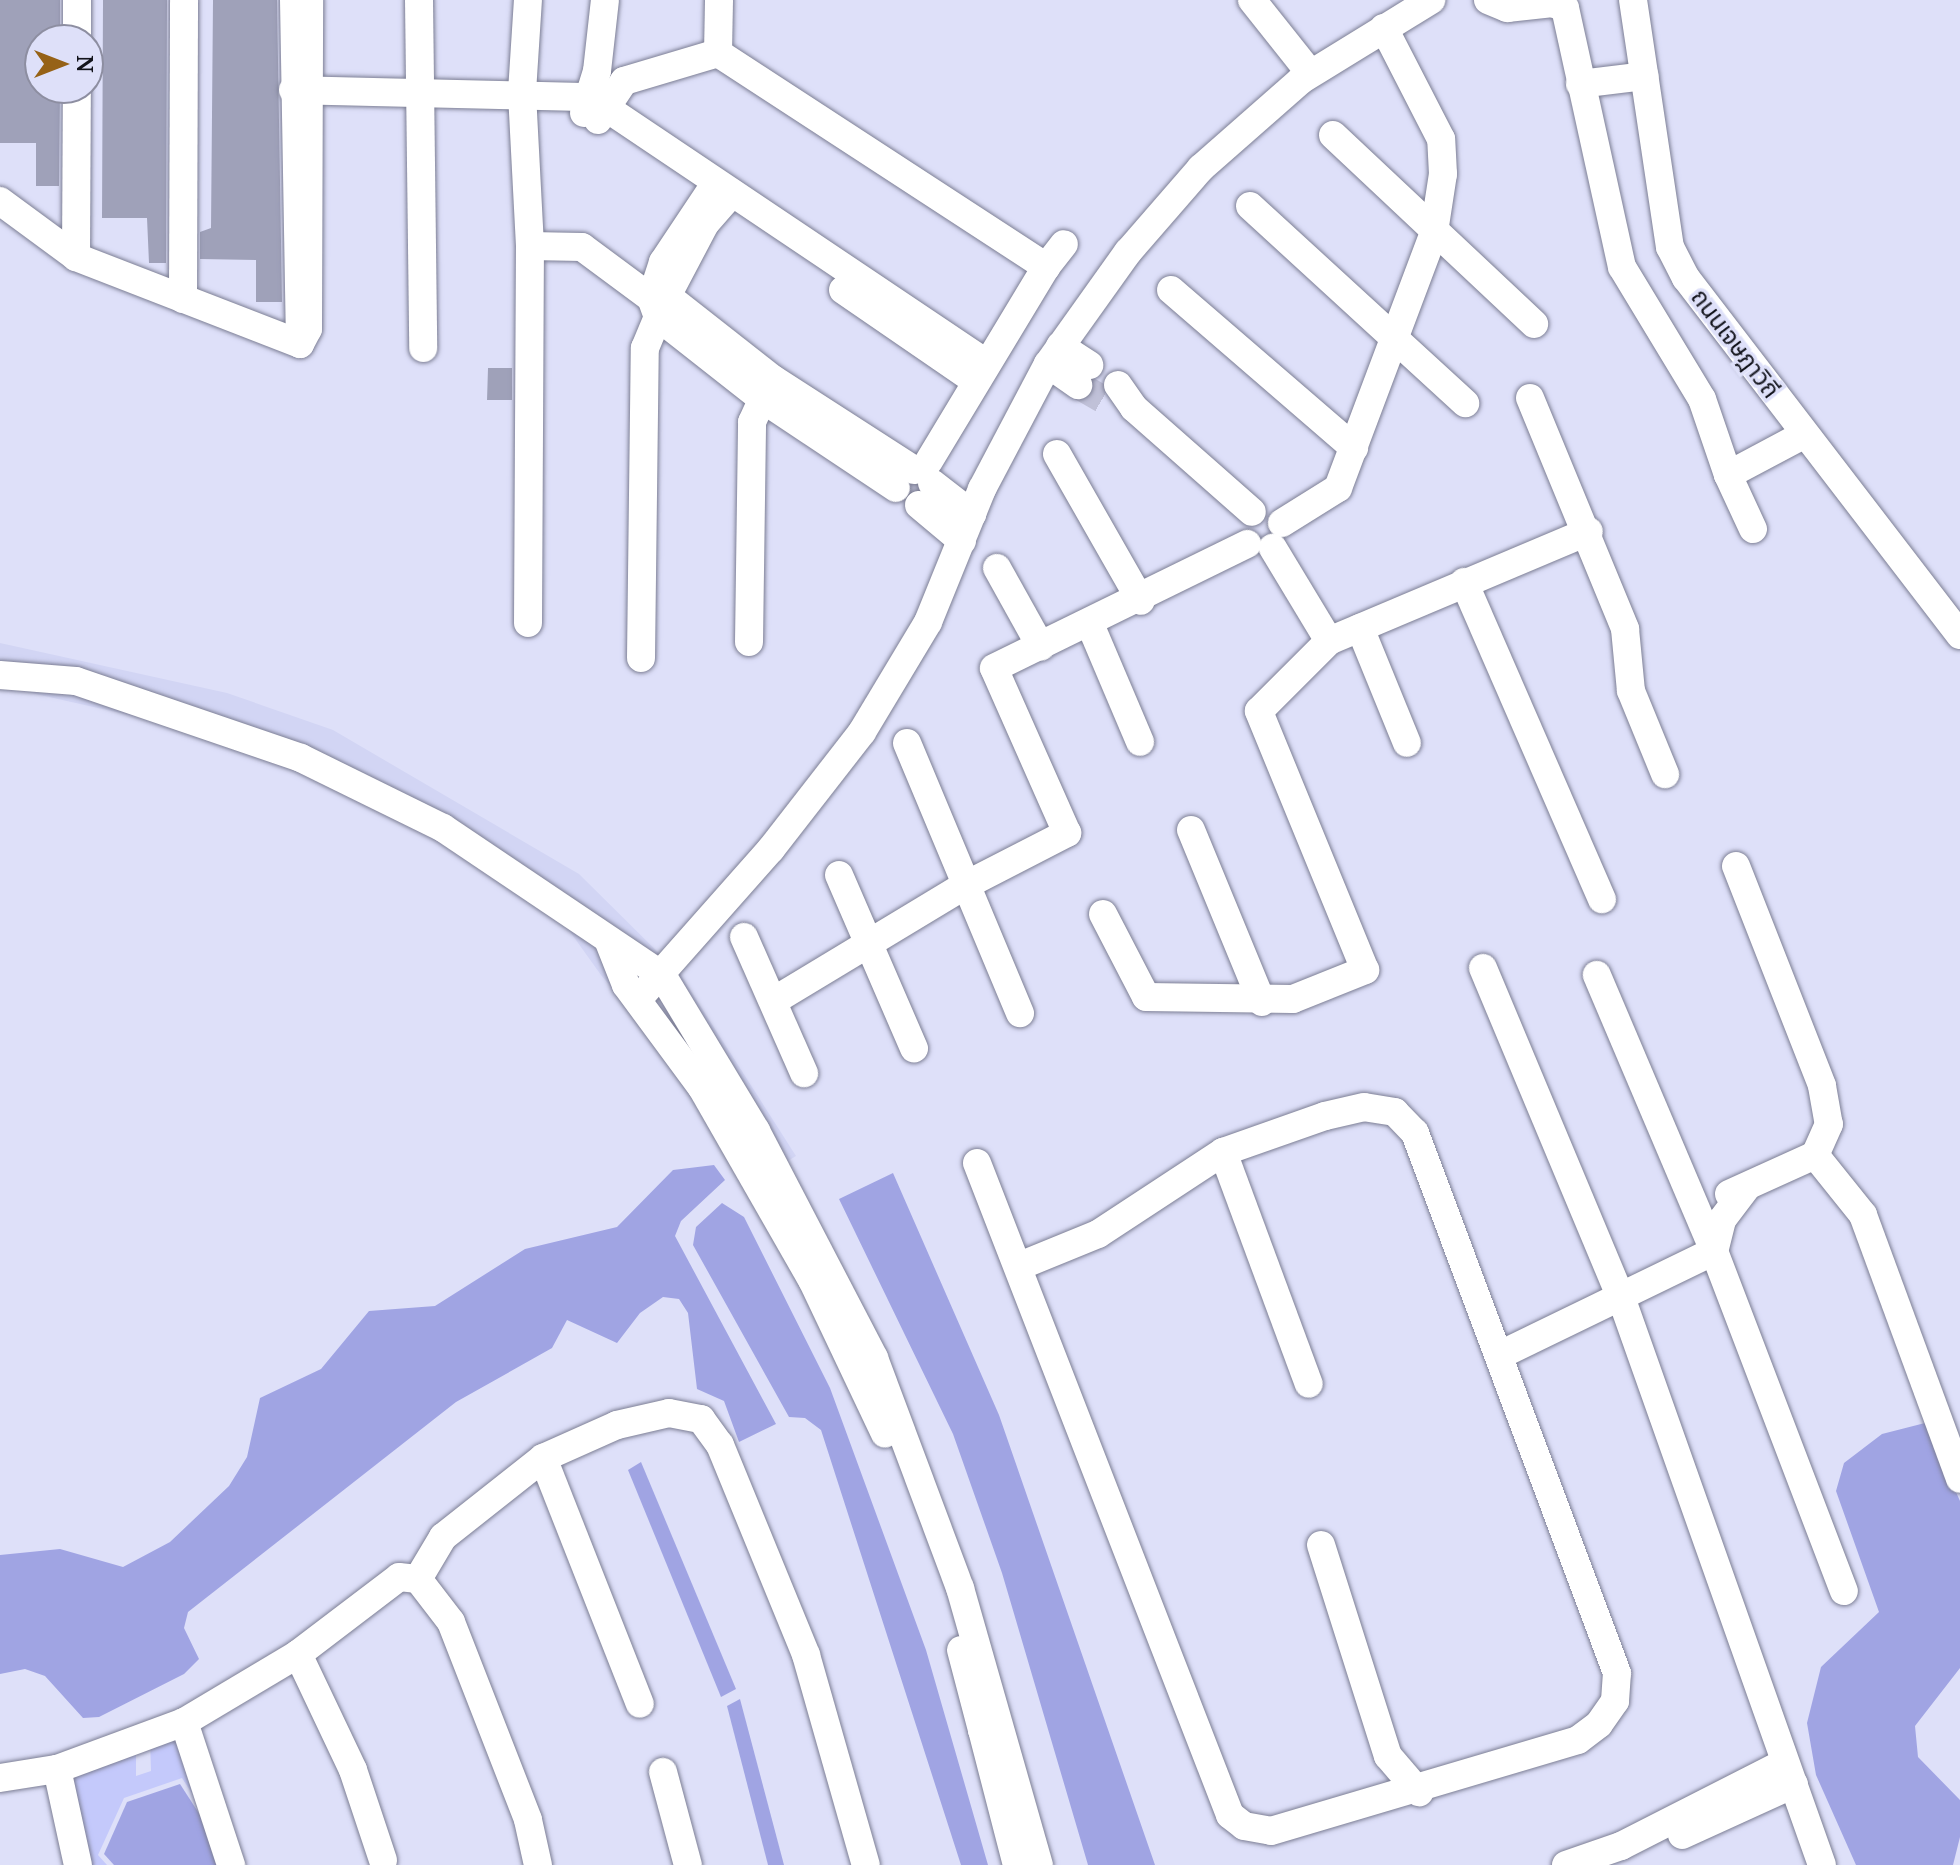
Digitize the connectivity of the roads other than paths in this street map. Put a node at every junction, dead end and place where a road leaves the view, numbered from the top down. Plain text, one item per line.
1 (77, 0) edge
2 (184, 0) edge
3 (294, 0) edge
4 (309, 0) edge
5 (419, 0) edge
6 (528, 0) edge
7 (605, 0) edge
8 (719, 0) edge
9 (1252, 0) edge
10 (1431, 0) edge
11 (1488, 0) edge
12 (1633, 0) edge
13 (77, 24) edge
14 (1384, 28) junction
15 (718, 53) junction
16 (1310, 73) junction
17 (1645, 76) junction
18 (1580, 84) junction
19 (300, 100) junction
20 (522, 100) junction
21 (417, 101) junction
22 (77, 104) edge
23 (594, 109) junction
24 (1333, 135) dead end
25 (719, 196) junction
26 (0, 201) edge
27 (1250, 206) dead end
28 (1434, 232) junction
29 (1064, 244) dead end
30 (530, 246) junction
31 (76, 257) junction
32 (1046, 267) junction
33 (1171, 290) dead end
34 (183, 299) junction
35 (659, 304) junction
36 (1534, 324) dead end
37 (1396, 335) junction
38 (423, 348) dead end
39 (1054, 355) junction
40 (979, 371) junction
41 (1084, 375) tunnel mouth
42 (767, 388) junction
43 (1120, 398) tunnel mouth
44 (1530, 398) dead end
45 (1465, 403) dead end
46 (1805, 434) junction
47 (1354, 448) junction
48 (1057, 454) dead end
49 (1728, 475) junction
50 (918, 481) junction
51 (972, 514) junction
52 (1753, 529) dead end
53 (1589, 531) junction
54 (962, 541) junction
55 (1271, 544) junction
56 (997, 568) dead end
57 (1464, 582) junction
58 (1141, 601) junction
59 (528, 623) dead end
60 (1090, 624) junction
61 (1360, 628) junction
62 (1960, 635) edge
63 (1329, 641) junction
64 (749, 642) dead end
65 (1041, 647) junction
66 (641, 658) dead end
67 (0, 675) edge
68 (1140, 742) dead end
69 (907, 743) dead end
70 (1407, 743) dead end
71 (1665, 774) dead end
72 (1191, 830) dead end
73 (1736, 866) dead end
74 (839, 875) dead end
75 (966, 885) junction
76 (1602, 899) dead end
77 (1103, 914) dead end
78 (744, 937) dead end
79 (609, 942) junction
80 (869, 946) junction
81 (1483, 968) dead end
82 (662, 975) junction
83 (1597, 975) dead end
84 (640, 997) junction
85 (775, 1000) junction
86 (1262, 1002) junction
87 (1020, 1013) dead end
88 (914, 1048) dead end
89 (804, 1073) dead end
90 (745, 1136) junction
91 (1223, 1152) junction
92 (1815, 1155) junction
93 (977, 1163) dead end
94 (1746, 1188) junction
95 (1695, 1199) junction
96 (1714, 1251) junction
97 (1022, 1265) junction
98 (1622, 1300) junction
99 (1502, 1354) junction
100 (1309, 1384) dead end
101 (543, 1458) junction
102 (1960, 1479) edge
103 (1321, 1545) dead end
104 (418, 1579) junction
105 (1844, 1591) dead end
106 (298, 1654) junction
107 (640, 1704) dead end
108 (184, 1722) junction
109 (993, 1728) junction
110 (57, 1769) junction
111 (663, 1772) dead end
112 (1789, 1773) junction
113 (0, 1778) edge
114 (1419, 1792) junction
115 (383, 1860) dead end
116 (78, 1865) edge
117 (231, 1865) edge
118 (538, 1865) edge
119 (688, 1865) edge
120 (866, 1865) edge
121 (1017, 1865) edge
122 (1039, 1865) edge
123 (1566, 1865) edge
124 (1613, 1865) edge
125 (1822, 1865) edge

1 - 13 street
2 - 34 street
3 - 19 street
4 - 19 street
5 - 21 street
6 - 20 street
7 - 23 street
8 - 15 street
9 - 16 street
10 - 14 street
11 - 18 street
12 - 17 street, ถนนเจษฎาวิถี
14 - 16 street
14 - 28 street
15 - 23 street
15 - 32 street
16 - 39 street
17 - 18 street
17 - 46 street, ถนนเจษฎาวิถี
18 - 49 street
19 - 21 street
19 - 34 street
20 - 21 street
20 - 23 street
20 - 30 street
21 - 38 street
22 - 31 street
23 - 25 street
24 - 28 street
25 - 35 street
25 - 40 street
26 - 31 street
27 - 37 street
28 - 36 street
28 - 37 street
29 - 32 street
30 - 35 street
30 - 59 street
31 - 34 street
32 - 40 street
33 - 47 street
35 - 42 street
35 - 66 street
37 - 45 street
37 - 47 street
39 - 41 street
39 - 51 street
40 - 50 street
42 - 50 street
42 - 64 street
43 - 55 street
44 - 53 street
46 - 49 street
46 - 62 street, ถนนเจษฎาวิถี
47 - 55 street
48 - 58 street
49 - 52 street
50 - 51 street
50 - 54 street
51 - 54 street
53 - 57 street
53 - 71 street
54 - 82 street
55 - 58 street
55 - 63 street
56 - 65 street
57 - 61 street
57 - 76 street
58 - 60 street
60 - 65 street
60 - 68 street
61 - 63 street
61 - 70 street
63 - 86 street
65 - 75 street
67 - 79 street
69 - 75 street
72 - 86 street
73 - 92 street
74 - 80 street
75 - 80 street
75 - 87 street
77 - 86 street
78 - 85 street
79 - 82 street
79 - 84 street
80 - 85 street
80 - 88 street
81 - 98 street
82 - 84 street
82 - 90 street
83 - 95 street
84 - 90 street
85 - 89 street
90 - 109 street
91 - 97 street
91 - 99 street
91 - 100 street
92 - 94 street
92 - 102 street
93 - 97 street
94 - 95 street
94 - 96 street
95 - 96 street
96 - 98 street
96 - 105 street
97 - 114 street
98 - 99 street
98 - 112 street
99 - 114 street
101 - 104 street
101 - 107 street
101 - 120 street
103 - 114 street
104 - 106 street
104 - 118 street
106 - 108 street
106 - 115 street
108 - 110 street
108 - 117 street
109 - 121 street
109 - 122 street
110 - 113 street
110 - 116 street
111 - 119 street
112 - 123 street
112 - 124 street
112 - 125 street

